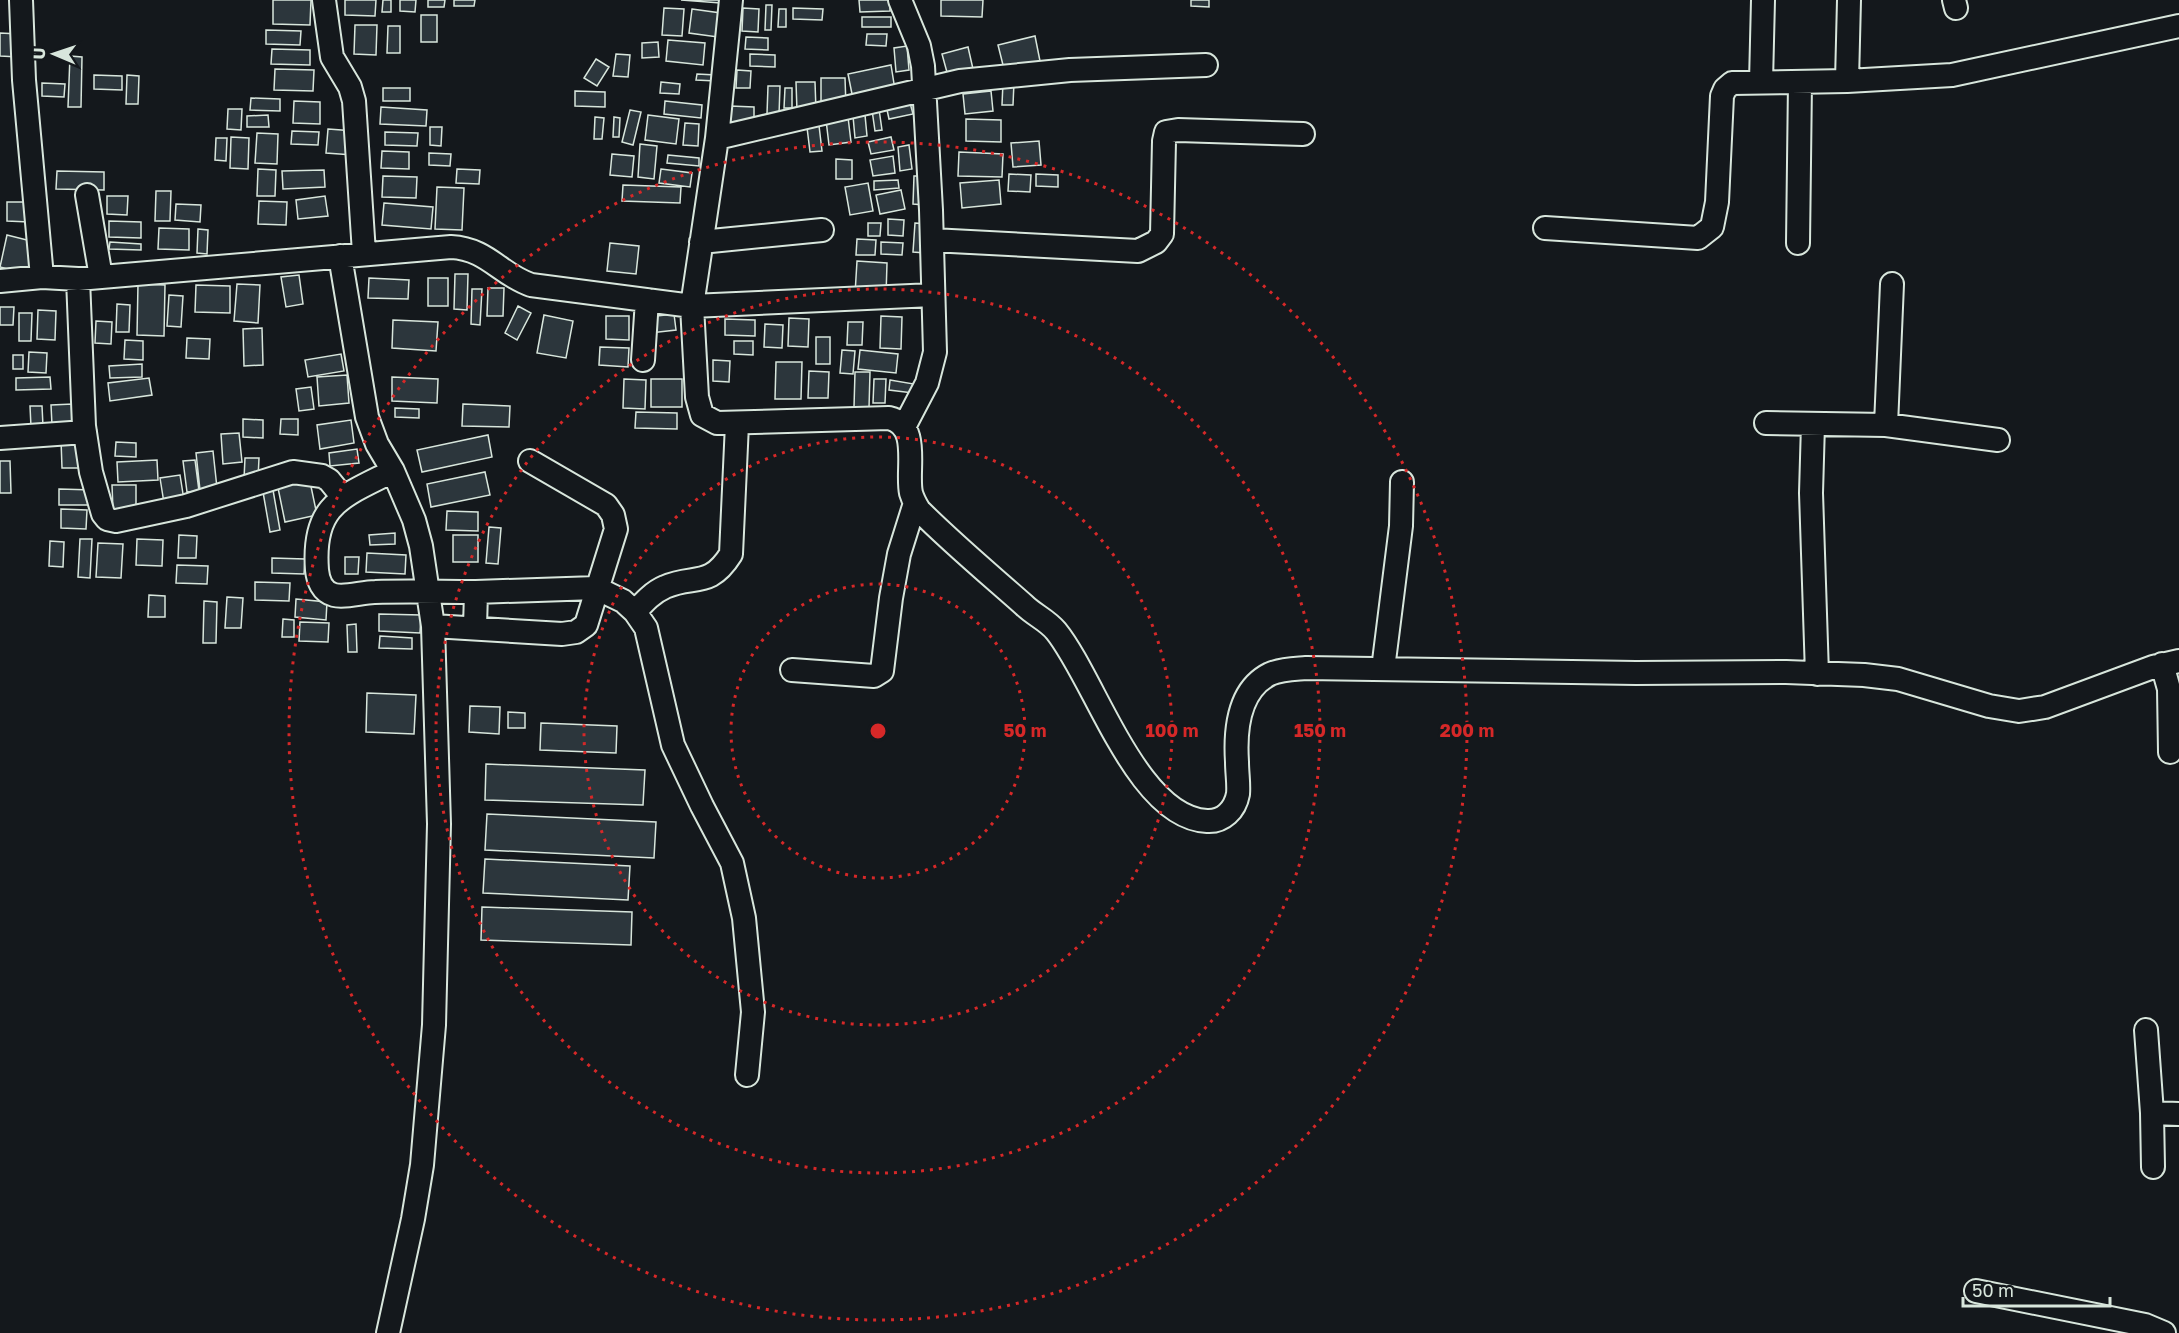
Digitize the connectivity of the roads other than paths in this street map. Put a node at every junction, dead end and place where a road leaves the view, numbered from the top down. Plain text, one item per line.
1 (21, 0) edge
2 (324, 0) edge
3 (731, 0) edge
4 (900, 0) edge
5 (1763, 0) edge
6 (1849, 0) edge
7 (2179, 26) edge
8 (1206, 65) dead end
9 (1847, 81) junction
10 (1761, 82) junction
11 (1800, 82) junction
12 (925, 89) junction
13 (1303, 134) dead end
14 (717, 138) junction
15 (87, 195) dead end
16 (1545, 228) dead end
17 (822, 230) dead end
18 (932, 240) junction
19 (701, 242) junction
20 (1798, 243) dead end
21 (364, 253) junction
22 (340, 256) junction
23 (42, 277) junction
24 (100, 277) junction
25 (78, 279) junction
26 (0, 281) edge
27 (1892, 284) dead end
28 (933, 295) junction
29 (647, 300) junction
30 (692, 306) junction
31 (643, 360) dead end
32 (1766, 423) dead end
33 (737, 424) junction
34 (1812, 424) junction
35 (1886, 425) junction
36 (904, 427) junction
37 (85, 432) junction
38 (0, 438) edge
39 (1998, 440) dead end
40 (530, 461) dead end
41 (393, 471) junction
42 (1402, 482) dead end
43 (342, 496) junction
44 (915, 503) junction
45 (596, 588) junction
46 (427, 592) junction
47 (476, 592) junction
48 (635, 612) junction
49 (433, 626) junction
50 (475, 627) junction
51 (2171, 662) edge
52 (1383, 669) junction
53 (792, 670) dead end
54 (1817, 674) junction
55 (2170, 752) dead end
56 (2146, 1030) dead end
57 (747, 1075) dead end
58 (2152, 1113) junction
59 (2179, 1114) edge
60 (2153, 1167) dead end
61 (1976, 1291) dead end
62 (388, 1333) edge
63 (2164, 1333) edge

1 - 23 street
2 - 21 street
3 - 14 street
4 - 12 street
5 - 10 street
6 - 9 street
7 - 9 street
8 - 12 street
9 - 11 street
10 - 11 street
10 - 16 street
11 - 20 street
12 - 14 street
12 - 18 street
13 - 18 street
14 - 19 street
15 - 24 street
17 - 19 street
18 - 28 street
19 - 30 street
21 - 22 street
21 - 29 street
22 - 24 street
22 - 41 street
23 - 25 street
23 - 26 street
24 - 25 street
25 - 37 street
27 - 35 street
28 - 30 street
28 - 36 street
29 - 30 street
29 - 31 street
30 - 33 street
32 - 34 street
33 - 36 street
33 - 48 street
34 - 35 street
34 - 54 street
35 - 39 street
36 - 44 street
37 - 38 street
37 - 43 street
40 - 45 street
41 - 43 street
41 - 46 street
42 - 52 street
43 - 46 street
44 - 52 street
44 - 53 street
45 - 47 street
45 - 48 street
45 - 50 street
46 - 47 street
46 - 49 street
47 - 50 street
48 - 57 street
49 - 50 street
49 - 62 street
51 - 54 street
51 - 55 street
52 - 54 street
56 - 58 street
58 - 59 street
58 - 60 street
61 - 63 street

